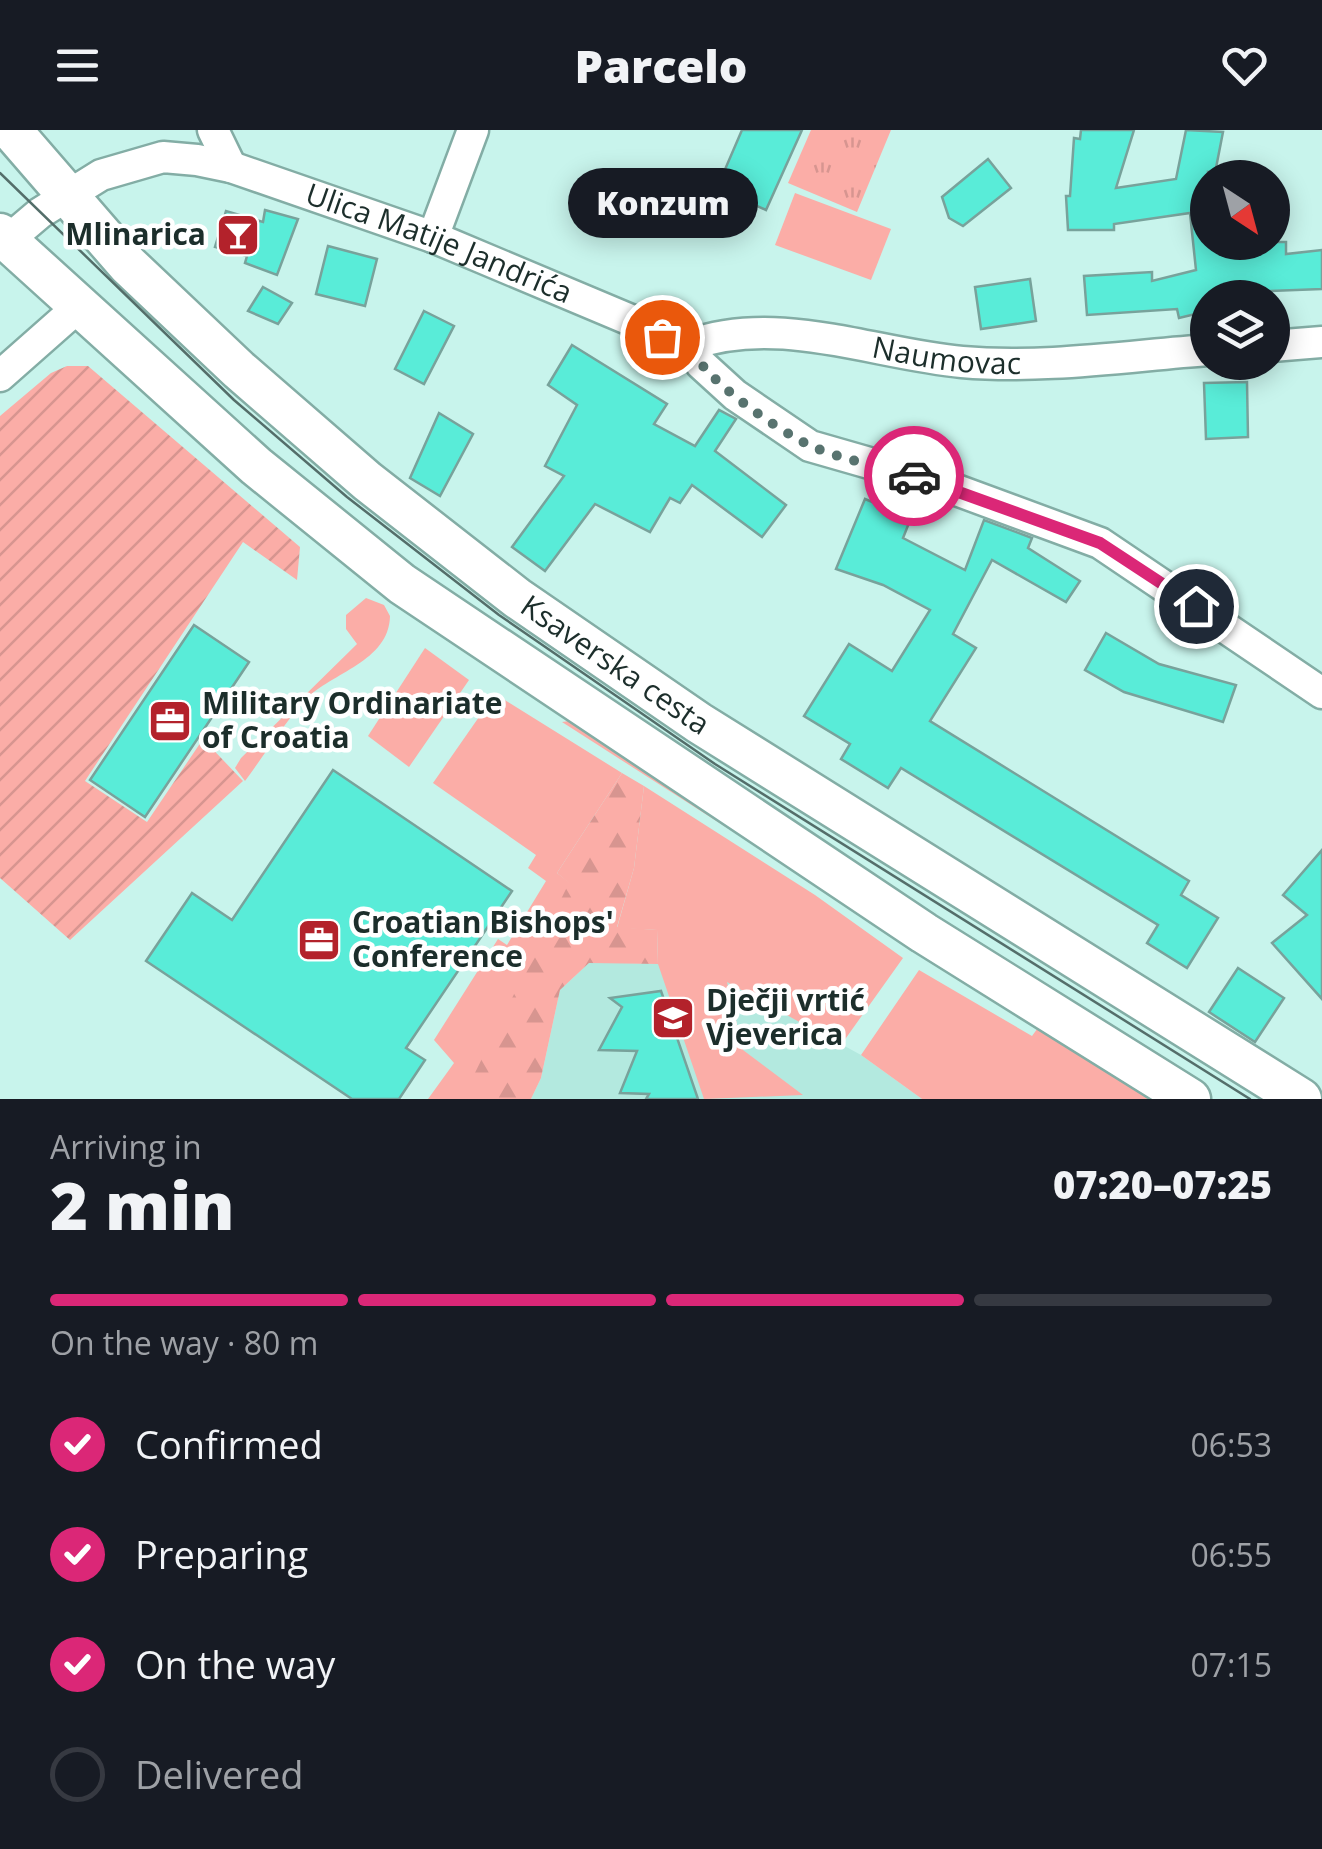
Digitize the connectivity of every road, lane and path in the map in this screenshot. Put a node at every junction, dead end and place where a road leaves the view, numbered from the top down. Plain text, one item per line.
1 (12, 130) edge
2 (213, 130) edge
3 (473, 130) edge
4 (230, 167) junction
5 (68, 194) junction
6 (433, 237) junction
7 (3, 238) edge
8 (77, 308) junction
9 (1322, 342) edge
10 (1290, 345) edge
11 (690, 346) junction
12 (1190, 351) edge
13 (0, 376) edge
14 (1322, 694) edge
15 (1190, 1099) edge
16 (1301, 1099) edge

1 - 5 main road, Ksaverska cesta
2 - 4 street
3 - 6 street
4 - 5 street, Ulica Matije Jandrića
4 - 6 street, Ulica Matije Jandrića
5 - 7 street, Ulica Matije Jandrića
5 - 16 main road, Ksaverska cesta
6 - 11 street, Ulica Matije Jandrića
7 - 8 main road, Ksaverska cesta
8 - 13 street
8 - 15 main road, Ksaverska cesta
9 - 10 street
11 - 12 street, Naumovac
11 - 14 street, Ulica Matije Jandrića

